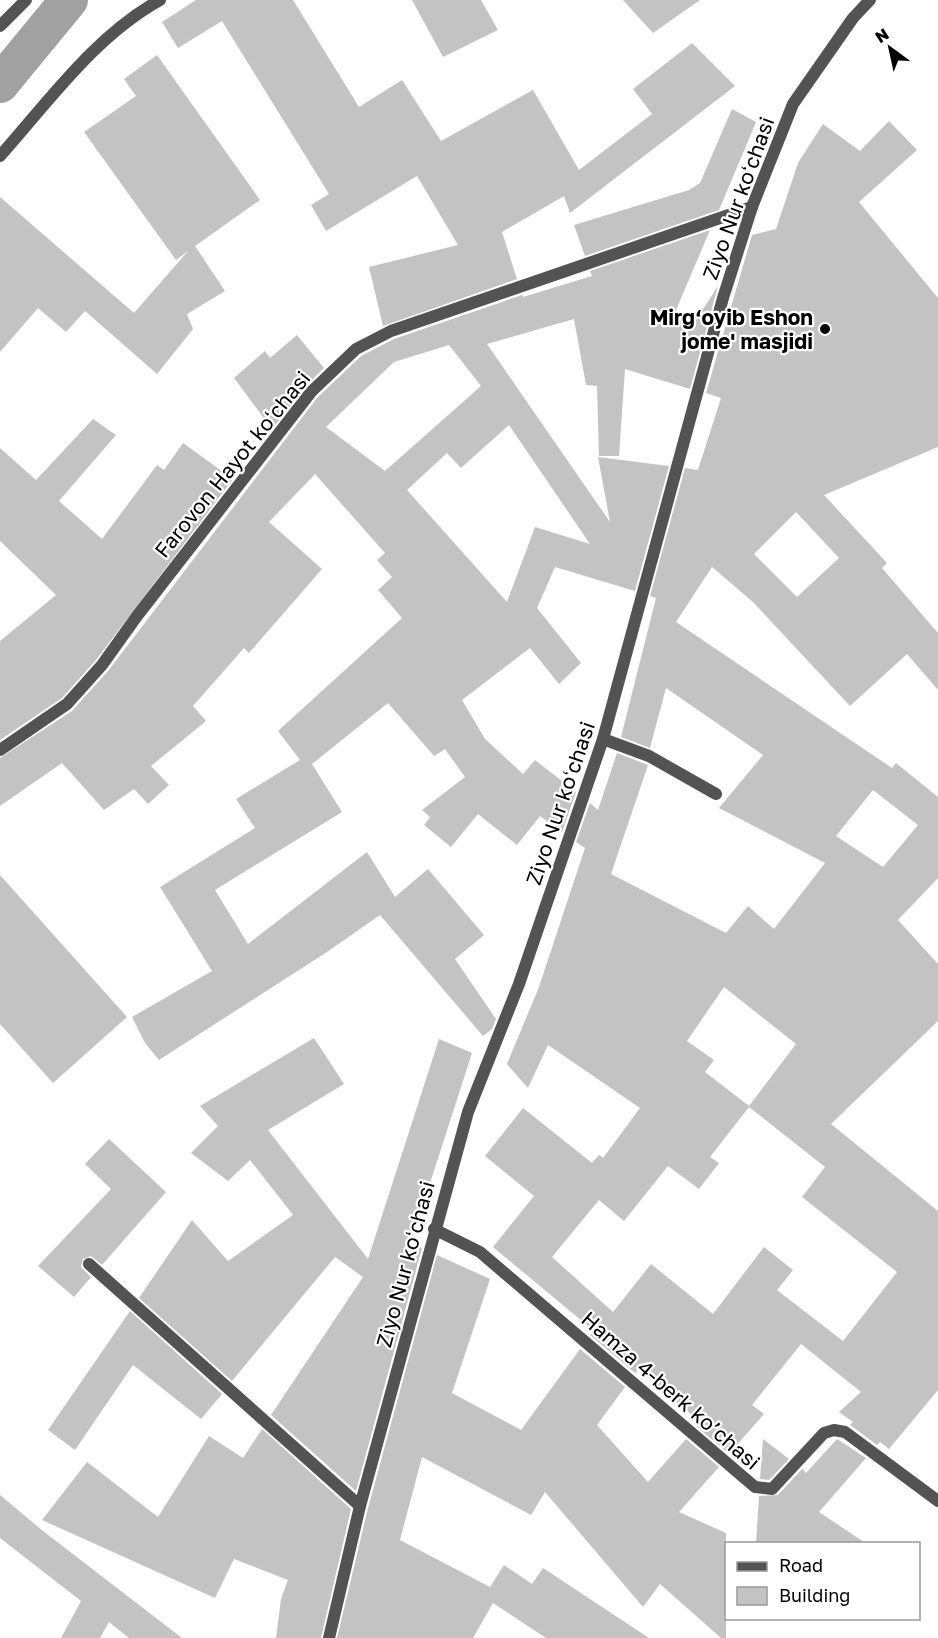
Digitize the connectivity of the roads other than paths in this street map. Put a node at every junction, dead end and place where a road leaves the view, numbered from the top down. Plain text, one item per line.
1 (26, 0) edge
2 (160, 0) edge
3 (870, 0) edge
4 (0, 26) edge
5 (0, 156) edge
6 (752, 207) junction
7 (603, 739) junction
8 (0, 750) edge
9 (716, 794) dead end
10 (434, 1229) junction
11 (89, 1264) dead end
12 (938, 1501) edge
13 (360, 1506) junction
14 (329, 1638) edge

1 - 4 street
2 - 5 street
3 - 6 street, Ziyo Nur koʻchasi
6 - 7 street, Ziyo Nur koʻchasi
6 - 8 street, Farovon Hayot koʻchasi
7 - 9 street
7 - 10 street, Ziyo Nur koʻchasi
10 - 12 street, Hamza 4-berk koʼchasi
10 - 13 street, Ziyo Nur koʻchasi
11 - 13 street
13 - 14 street, Ziyo Nur koʻchasi

